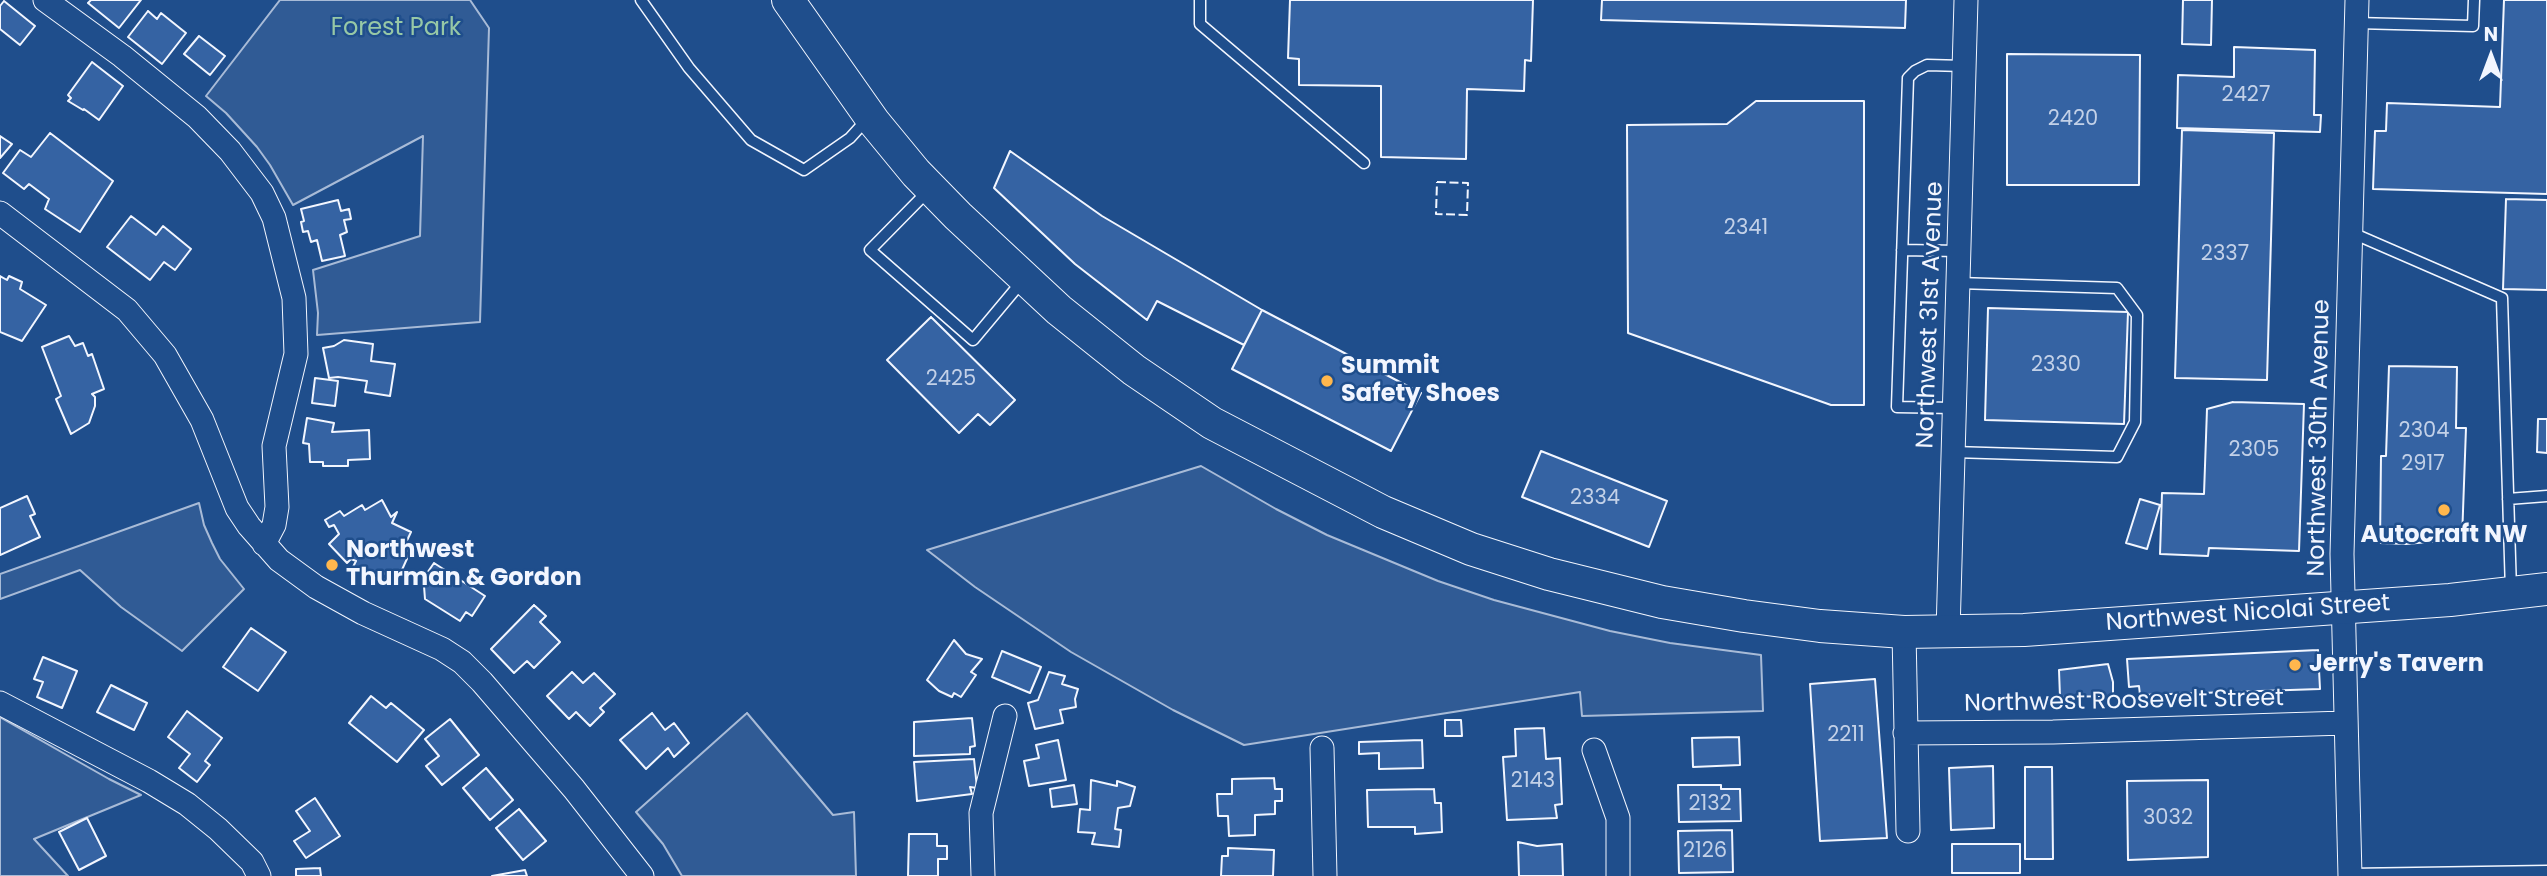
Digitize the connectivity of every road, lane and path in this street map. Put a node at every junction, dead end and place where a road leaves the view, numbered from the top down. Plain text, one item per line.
1 (45, 0) edge
2 (641, 0) edge
3 (788, 0) edge
4 (1200, 0) edge
5 (1966, 0) edge
6 (2474, 0) edge
7 (2357, 11) edge
8 (1964, 66) junction
9 (870, 117) junction
10 (1364, 163) dead end
11 (931, 188) junction
12 (0, 213) edge
13 (2350, 232) junction
14 (1902, 250) junction
15 (1959, 251) junction
16 (1024, 279) junction
17 (1958, 283) junction
18 (1954, 408) junction
19 (1953, 453) junction
20 (2547, 496) edge
21 (2508, 499) junction
22 (264, 544) junction
23 (2547, 589) edge
24 (2511, 593) junction
25 (2344, 607) junction
26 (1904, 632) junction
27 (1948, 632) junction
28 (0, 703) edge
29 (1005, 716) dead end
30 (2345, 723) junction
31 (1905, 733) junction
32 (1322, 748) dead end
33 (1594, 750) dead end
34 (1908, 831) dead end
35 (2547, 871) edge
36 (2350, 875) edge
37 (259, 876) edge
38 (642, 876) edge
39 (982, 876) edge
40 (1325, 876) edge
41 (1618, 876) edge

1 - 22 street
2 - 9 lane
3 - 9 main road, Northwest Nicolai Street
4 - 10 lane
5 - 8 street, Northwest 31st Avenue
6 - 7 lane
7 - 13 street, Northwest 30th Avenue
8 - 14 lane
8 - 15 street, Northwest 31st Avenue
9 - 11 main road, Northwest Nicolai Street
11 - 16 main road, Northwest Nicolai Street
11 - 16 lane
12 - 22 street
13 - 21 lane
13 - 25 street, Northwest 30th Avenue
14 - 15 lane
14 - 18 lane
15 - 17 street, Northwest 31st Avenue
16 - 26 main road, Northwest Nicolai Street
17 - 18 street, Northwest 31st Avenue
17 - 19 lane
18 - 19 street, Northwest 31st Avenue
19 - 27 street, Northwest 31st Avenue
20 - 21 lane
21 - 24 lane
22 - 38 street
23 - 24 main road, Northwest Nicolai Street
24 - 25 main road, Northwest Nicolai Street
25 - 27 main road, Northwest Nicolai Street
25 - 30 street, Northwest 30th Avenue
26 - 27 main road, Northwest Nicolai Street
26 - 31 street
28 - 37 street
29 - 39 street
30 - 31 street, Northwest Roosevelt Street
30 - 36 street, Northwest 30th Avenue
31 - 34 street
32 - 40 street
33 - 41 street
35 - 36 lane

